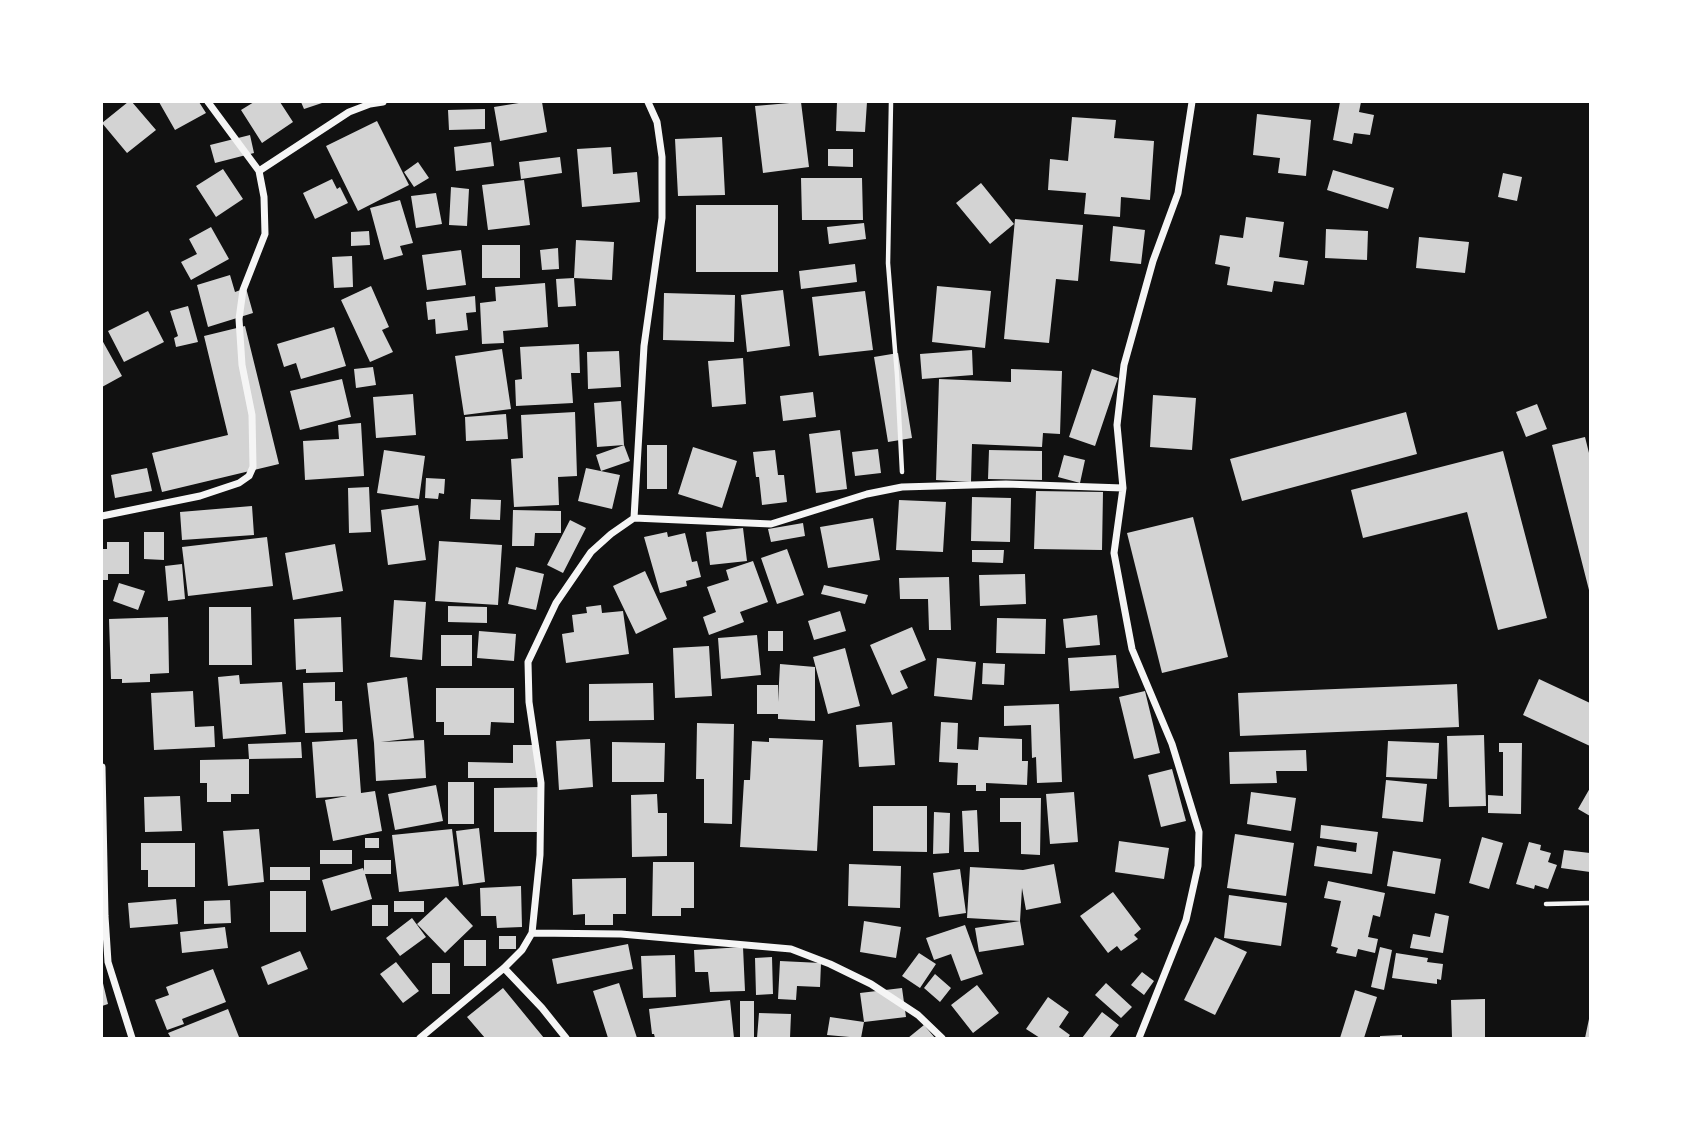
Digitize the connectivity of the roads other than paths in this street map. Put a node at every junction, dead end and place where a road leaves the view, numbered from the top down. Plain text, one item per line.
1 (208, 102) edge
2 (383, 102) edge
3 (648, 102) edge
4 (1192, 102) edge
5 (259, 171) junction
6 (1123, 488) junction
7 (102, 516) edge
8 (634, 518) junction
9 (102, 766) edge
10 (532, 933) junction
11 (504, 968) junction
12 (132, 1038) edge
13 (421, 1038) edge
14 (566, 1038) edge
15 (942, 1038) edge
16 (1139, 1038) edge

1 - 5 street
2 - 5 street
3 - 8 street
4 - 6 street
5 - 7 street
6 - 8 street
6 - 16 street
8 - 10 street
9 - 12 street
10 - 11 street
10 - 15 street
11 - 13 street
11 - 14 street

